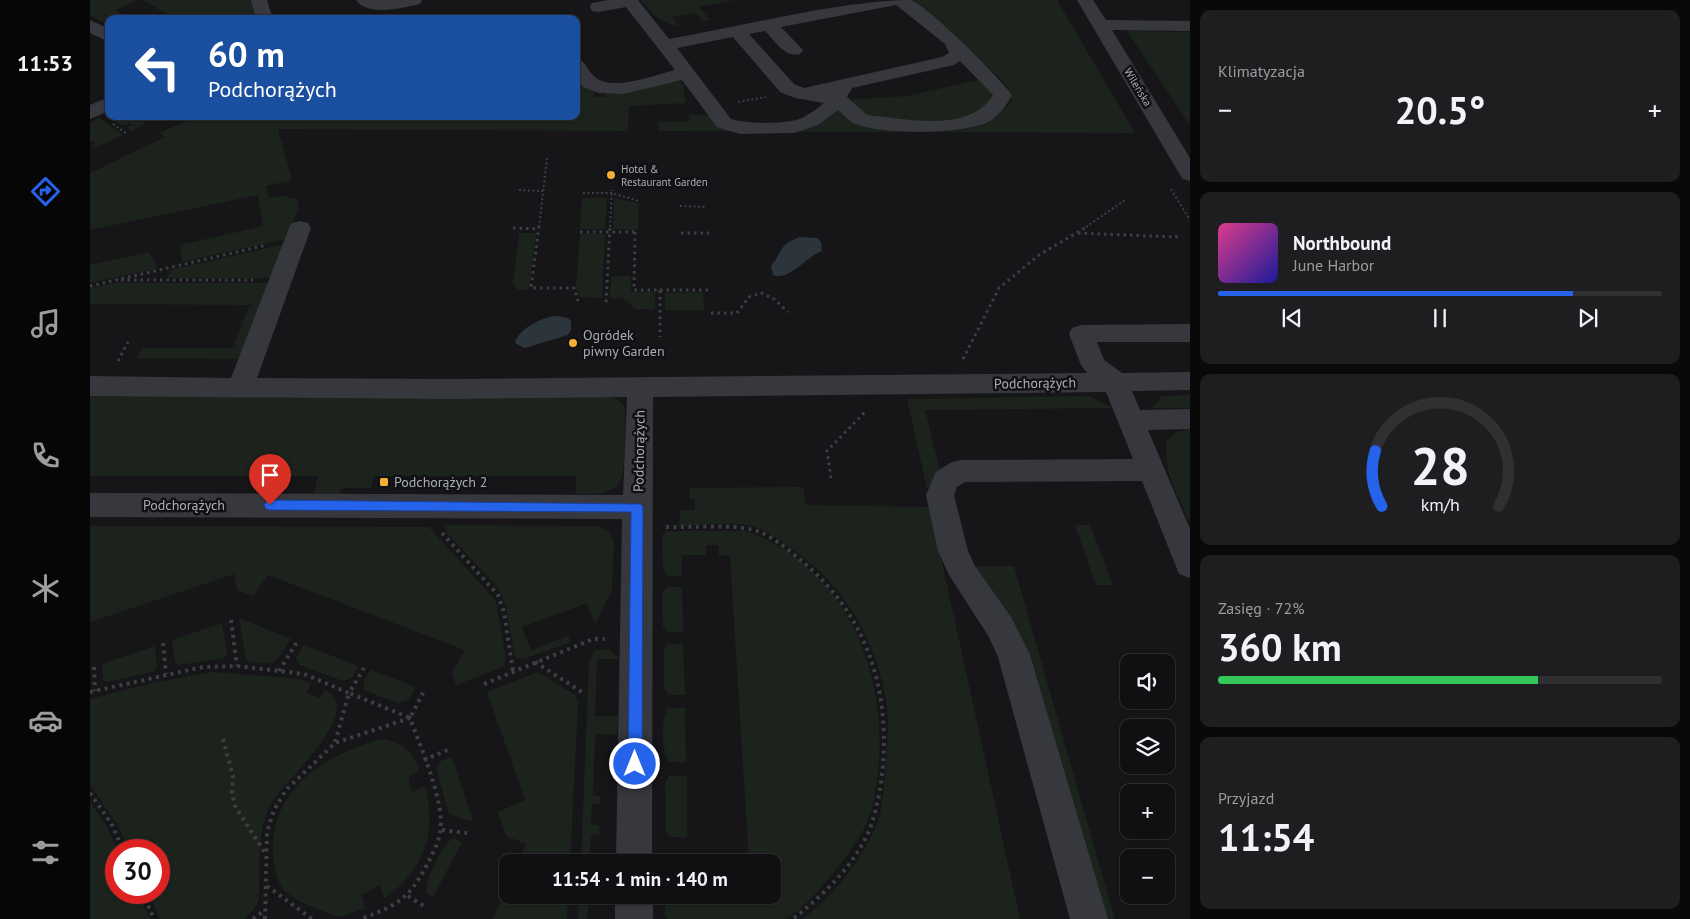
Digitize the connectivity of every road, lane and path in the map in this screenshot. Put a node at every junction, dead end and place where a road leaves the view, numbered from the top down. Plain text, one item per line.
1 (259, 0) edge
2 (364, 0) edge
3 (414, 0) edge
4 (630, 0) edge
5 (896, 0) edge
6 (901, 0) edge
7 (1085, 0) edge
8 (598, 7) dead end
9 (264, 15) edge
10 (769, 24) junction
11 (90, 25) edge
12 (1100, 25) junction
13 (1190, 26) edge
14 (737, 31) junction
15 (105, 34) edge
16 (665, 45) junction
17 (958, 49) junction
18 (794, 50) dead end
19 (580, 70) edge
20 (686, 73) junction
21 (798, 92) junction
22 (841, 92) junction
23 (105, 104) edge
24 (714, 110) junction
25 (693, 112) dead end
26 (90, 113) edge
27 (548, 158) dead end
28 (1190, 174) edge
29 (519, 190) dead end
30 (543, 191) junction
31 (612, 192) junction
32 (583, 193) dead end
33 (1125, 200) dead end
34 (638, 201) dead end
35 (680, 206) dead end
36 (707, 206) dead end
37 (513, 228) dead end
38 (539, 229) junction
39 (580, 232) dead end
40 (609, 232) junction
41 (681, 232) dead end
42 (1180, 232) dead end
43 (709, 233) dead end
44 (1077, 233) junction
45 (298, 234) joint
46 (116, 280) junction
47 (280, 281) junction
48 (90, 286) edge
49 (660, 290) junction
50 (710, 290) dead end
51 (578, 301) dead end
52 (606, 302) dead end
53 (788, 312) dead end
54 (711, 313) dead end
55 (1190, 333) edge
56 (660, 337) dead end
57 (128, 342) dead end
58 (118, 361) dead end
59 (1190, 380) edge
60 (1115, 381) junction
61 (950, 384) junction
62 (90, 386) edge
63 (240, 388) junction
64 (640, 388) junction
65 (873, 403) dead end
66 (1190, 419) edge
67 (1131, 420) junction
68 (1152, 470) junction
69 (831, 478) dead end
70 (90, 506) edge
71 (647, 517) junction
72 (440, 528) dead end
73 (1190, 565) edge
74 (231, 620) dead end
75 (636, 638) junction
76 (297, 642) dead end
77 (162, 643) dead end
78 (534, 662) junction
79 (237, 666) junction
80 (94, 667) dead end
81 (364, 668) dead end
82 (278, 671) junction
83 (513, 671) junction
84 (166, 674) junction
85 (484, 684) dead end
86 (95, 691) junction
87 (424, 691) dead end
88 (90, 692) edge
89 (582, 692) dead end
90 (350, 693) junction
91 (410, 718) junction
92 (223, 738) dead end
93 (335, 743) junction
94 (450, 749) dead end
95 (424, 760) junction
96 (90, 793) edge
97 (442, 830) junction
98 (467, 833) dead end
99 (118, 839) edge
100 (265, 854) junction
101 (634, 854) edge
102 (266, 885) junction
103 (408, 896) junction
104 (147, 904) edge
105 (634, 904) edge
106 (427, 908) dead end
107 (265, 909) junction
108 (154, 919) edge
109 (253, 919) edge
110 (265, 919) edge
111 (312, 919) edge
112 (361, 919) edge
113 (634, 919) edge
114 (793, 919) edge
115 (1089, 919) edge

1 - 9 street
2 - 3 street
4 - 8 street
4 - 16 street
5 - 10 street
6 - 17 street
7 - 12 street, Wileńska
10 - 14 street
10 - 18 street
11 - 15 street
12 - 13 street
12 - 28 street, Wileńska
14 - 16 street
14 - 21 street
16 - 20 street
17 - 22 street
17 - 22 street
19 - 20 street
20 - 24 street
21 - 22 street
21 - 24 path
22 - 24 street
23 - 26 street
24 - 25 street
27 - 30 path
29 - 30 path
30 - 38 path
31 - 32 path
31 - 34 path
31 - 40 path
33 - 44 path
35 - 36 path
37 - 38 path
38 - 51 path
39 - 40 path
40 - 49 path
40 - 52 path
41 - 43 path
42 - 44 path
44 - 61 path
45 - 46 path
45 - 47 street
46 - 47 path
46 - 48 path
47 - 63 street
49 - 50 path
49 - 56 path
53 - 54 path
55 - 60 street
57 - 58 path
59 - 60 street, Podchorążych
60 - 61 street, Podchorążych
60 - 67 street
61 - 64 street, Podchorążych
62 - 63 street, Podchorążych
63 - 64 street, Podchorążych
64 - 71 street, Podchorążych
65 - 69 path
66 - 67 street
67 - 68 street
68 - 73 street
68 - 115 street
70 - 71 street, Podchorążych
71 - 75 street
71 - 114 path
72 - 83 path
74 - 79 path
75 - 78 path
75 - 101 street
76 - 82 path
77 - 84 path
78 - 83 path
78 - 89 path
79 - 82 path
79 - 84 path
80 - 86 path
81 - 90 path
82 - 90 path
83 - 85 path
84 - 86 path
86 - 88 path
87 - 91 path
90 - 91 path
90 - 93 path
91 - 93 path
91 - 95 path
92 - 100 path
93 - 100 path
94 - 95 path
95 - 97 path
96 - 99 path
97 - 98 path
97 - 103 path
100 - 102 path
102 - 107 path
102 - 111 path
103 - 106 path
103 - 112 path
104 - 108 path
105 - 113 street
107 - 109 path
107 - 110 path

